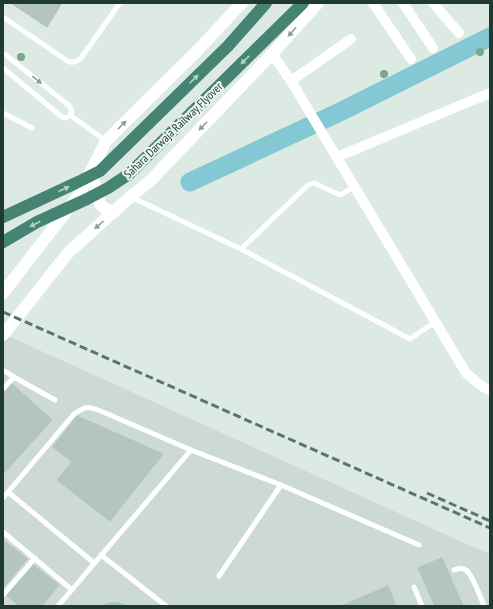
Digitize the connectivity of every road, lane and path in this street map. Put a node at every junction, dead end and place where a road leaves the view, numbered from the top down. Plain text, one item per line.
1 (120, 3) edge
2 (242, 3) edge
3 (266, 3) edge
4 (303, 3) edge
5 (318, 3) edge
6 (373, 3) edge
7 (403, 3) edge
8 (433, 3) edge
9 (3, 18) edge
10 (459, 33) dead end
11 (351, 39) dead end
12 (433, 48) dead end
13 (272, 54) junction
14 (4, 56) edge
15 (411, 59) dead end
16 (3, 68) edge
17 (291, 81) junction
18 (490, 93) edge
19 (3, 113) edge
20 (70, 115) junction
21 (32, 128) dead end
22 (106, 141) junction
23 (337, 157) junction
24 (91, 172) junction
25 (354, 187) junction
26 (130, 197) junction
27 (114, 212) junction
28 (3, 217) edge
29 (3, 242) edge
30 (241, 249) junction
31 (3, 293) edge
32 (435, 322) junction
33 (3, 335) edge
34 (3, 370) edge
35 (14, 377) junction
36 (3, 389) edge
37 (490, 390) edge
38 (56, 400) dead end
39 (191, 450) junction
40 (281, 485) junction
41 (8, 492) junction
42 (3, 498) edge
43 (3, 532) edge
44 (419, 545) dead end
45 (101, 555) junction
46 (35, 558) junction
47 (94, 563) junction
48 (454, 570) dead end
49 (219, 576) dead end
50 (414, 588) dead end
51 (72, 590) junction
52 (3, 595) edge
53 (58, 606) edge
54 (166, 606) edge
55 (422, 606) edge
56 (484, 606) edge

1 - 9 lane
22 -> 2 street
28 -> 3 highway, Sahara Darwaja Railway Flyover
4 -> 29 highway, Sahara Darwaja Railway Flyover
5 -> 13 street
6 - 15 street
7 - 12 street
8 - 10 street
11 - 17 street
13 - 17 street
13 -> 26 street
14 -> 20 lane
16 - 20 lane
17 - 23 street
18 - 23 street
19 - 21 lane
20 - 22 lane
22 - 24 street
23 - 25 street
24 - 27 street
24 - 31 street
25 - 30 lane
25 - 32 street
26 - 27 street
26 - 30 lane
27 -> 33 street
30 - 32 lane
32 - 37 street
34 - 35 lane
35 - 36 lane
35 - 38 lane
39 - 40 lane
39 - 41 lane
39 - 45 lane
40 - 44 lane
40 - 49 lane
41 - 42 lane
41 - 47 lane
43 - 46 lane
45 - 47 lane
45 - 54 lane
46 - 51 lane
46 - 52 lane
47 - 51 lane
48 - 56 lane
50 - 55 lane
51 - 53 lane

